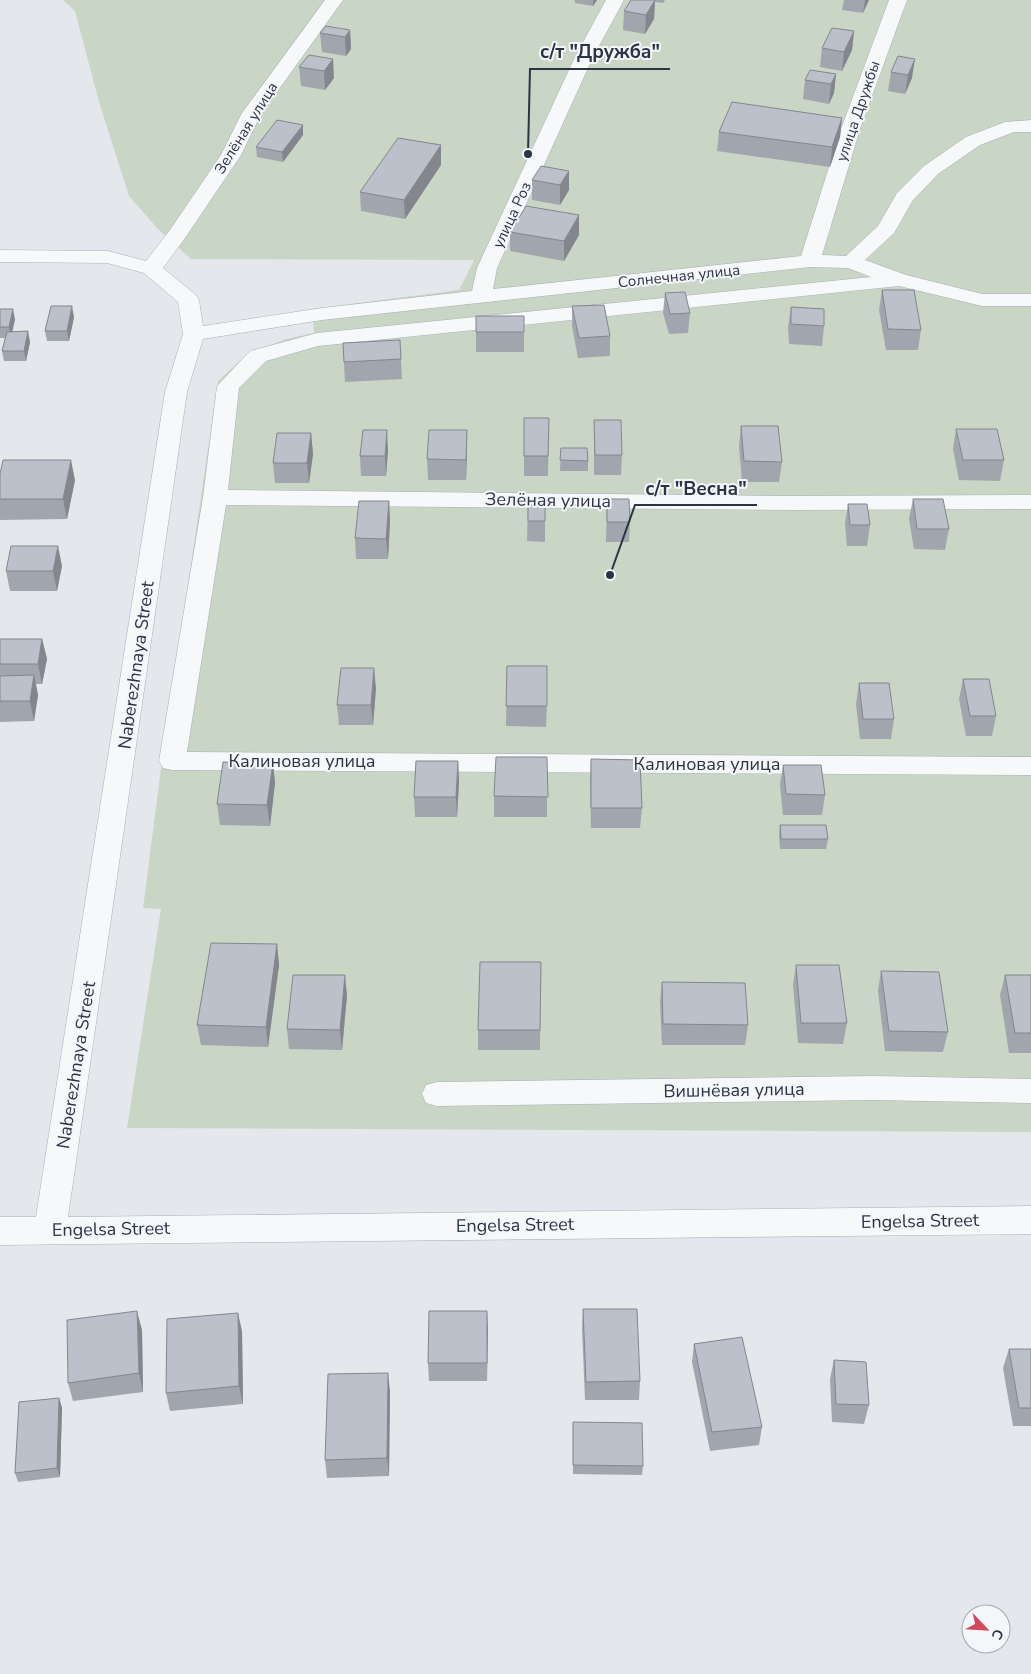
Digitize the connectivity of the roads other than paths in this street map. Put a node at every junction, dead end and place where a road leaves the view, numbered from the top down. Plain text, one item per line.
1 (334, 0) edge
2 (615, 0) edge
3 (898, 0) edge
4 (1031, 126) edge
5 (0, 256) edge
6 (810, 261) junction
7 (851, 262) junction
8 (151, 268) junction
9 (899, 280) junction
10 (481, 298) junction
11 (1031, 300) edge
12 (194, 334) junction
13 (215, 497) junction
14 (1031, 502) edge
15 (1031, 766) edge
16 (1031, 1091) edge
17 (437, 1094) dead end
18 (1031, 1220) edge
19 (50, 1230) junction
20 (0, 1231) edge

1 - 8 street, Зелёная улица
2 - 10 street, улица Роз
3 - 6 street, улица Дружбы
4 - 7 street
5 - 8 street, Naberezhnaya Street
6 - 7 street, Солнечная улица
6 - 10 street, Солнечная улица
7 - 9 street, Солнечная улица
8 - 12 street, Naberezhnaya Street
9 - 11 street, Солнечная улица
9 - 13 street
10 - 12 street, Солнечная улица
12 - 19 street, Naberezhnaya Street
13 - 14 street, Зелёная улица
13 - 15 street, Калиновая улица
16 - 17 street, Вишнёвая улица
18 - 19 street, Engelsa Street
19 - 20 street, Engelsa Street

